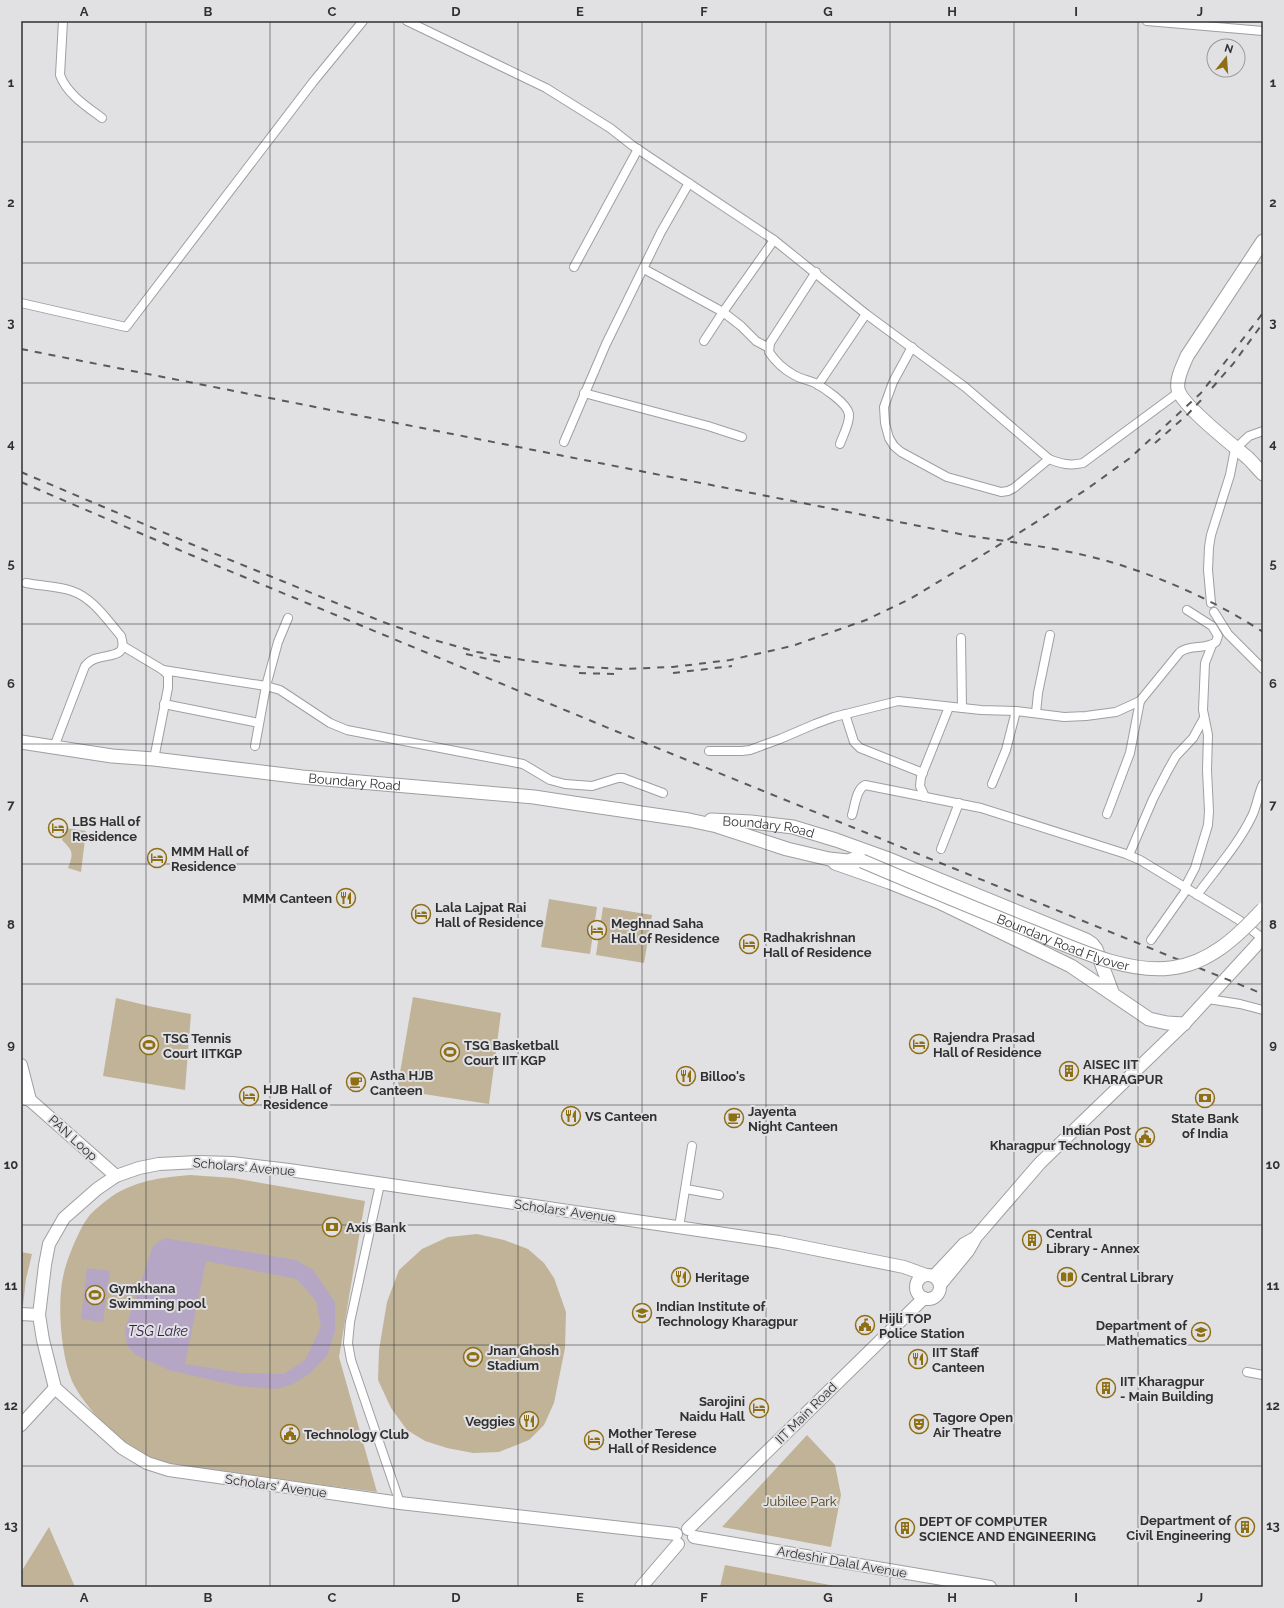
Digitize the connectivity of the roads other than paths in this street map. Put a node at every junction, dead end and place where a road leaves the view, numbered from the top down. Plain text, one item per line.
1 (63, 21) edge
2 (363, 21) edge
3 (407, 21) edge
4 (1148, 21) edge
5 (1263, 31) edge
6 (102, 118) dead end
7 (638, 149) junction
8 (689, 183) junction
9 (774, 240) junction
10 (1263, 241) edge
11 (574, 267) dead end
12 (644, 269) junction
13 (816, 272) junction
14 (21, 303) edge
15 (723, 312) junction
16 (866, 314) junction
17 (704, 341) dead end
18 (769, 348) junction
19 (912, 348) junction
20 (818, 385) junction
21 (1179, 392) junction
22 (584, 393) junction
23 (1263, 431) edge
24 (742, 437) dead end
25 (564, 442) dead end
26 (840, 444) dead end
27 (1235, 449) junction
28 (1049, 459) junction
29 (1263, 474) edge
30 (26, 584) dead end
31 (1211, 603) dead end
32 (1187, 610) dead end
33 (1214, 612) dead end
34 (288, 618) dead end
35 (1050, 635) dead end
36 (961, 638) dead end
37 (1212, 645) junction
38 (123, 646) junction
39 (1263, 669) edge
40 (163, 670) junction
41 (266, 686) junction
42 (1140, 701) junction
43 (164, 704) junction
44 (949, 707) junction
45 (962, 708) junction
46 (1016, 711) junction
47 (1036, 713) junction
48 (845, 714) junction
49 (1204, 718) junction
50 (259, 723) junction
51 (21, 742) edge
52 (255, 746) dead end
53 (54, 747) junction
54 (710, 751) dead end
55 (154, 759) junction
56 (923, 773) junction
57 (992, 784) dead end
58 (1263, 784) edge
59 (663, 793) dead end
60 (925, 797) junction
61 (959, 803) junction
62 (1107, 814) dead end
63 (852, 815) dead end
64 (689, 820) junction
65 (793, 827) junction
66 (845, 844) junction
67 (787, 849) junction
68 (940, 849) dead end
69 (1129, 855) junction
70 (829, 859) junction
71 (859, 860) junction
72 (1186, 888) junction
73 (1197, 895) junction
74 (1263, 909) edge
75 (1263, 938) edge
76 (1151, 940) dead end
77 (1112, 992) junction
78 (1208, 999) junction
79 (1263, 1010) edge
80 (1184, 1024) junction
81 (21, 1065) edge
82 (26, 1099) edge
83 (692, 1146) dead end
84 (116, 1176) junction
85 (380, 1184) junction
86 (686, 1189) junction
87 (719, 1195) dead end
88 (679, 1227) junction
89 (933, 1279) junction
90 (924, 1298) junction
91 (21, 1314) edge
92 (39, 1315) junction
93 (1247, 1372) dead end
94 (1263, 1375) edge
95 (55, 1388) junction
96 (21, 1425) edge
97 (400, 1503) junction
98 (691, 1533) junction
99 (677, 1539) junction
100 (641, 1587) edge
101 (984, 1587) edge

1 - 6 street
2 - 14 street
3 - 7 street
4 - 5 street
7 - 8 street
7 - 11 street
8 - 9 street
8 - 12 street
9 - 13 street
9 - 15 street
10 - 21 main road
12 - 15 street
12 - 22 street
13 - 16 street
13 - 18 street
15 - 17 street
15 - 18 street
16 - 19 street
16 - 20 street
18 - 20 street
19 - 28 street
19 - 28 street
20 - 26 street
21 - 27 main road
21 - 28 street
22 - 24 street
22 - 25 street
23 - 27 street
27 - 29 main road
27 - 31 street
30 - 38 street
32 - 37 street
33 - 39 street
34 - 41 street
35 - 47 street
36 - 45 street
37 - 42 street
37 - 49 street
38 - 40 street
38 - 53 street
40 - 41 street
40 - 43 street
41 - 50 street
41 - 59 street
42 - 47 street
42 - 62 street
43 - 50 street
43 - 55 street
44 - 45 street
44 - 48 street
44 - 56 street
45 - 46 street
46 - 47 street
46 - 57 street
48 - 54 street
48 - 56 street
49 - 69 street
49 - 72 street
50 - 52 street
51 - 53 main road, Boundary Road
53 - 55 main road, Boundary Road
55 - 64 main road, Boundary Road
56 - 60 street
58 - 73 street
60 - 61 street
60 - 63 street
61 - 68 street
61 - 69 street
64 - 65 main road, Boundary Road
64 - 67 main road, Boundary Road
65 - 66 main road, Boundary Road
65 - 67 main road
66 - 71 main road, Boundary Road Flyover
66 - 77 main road, Boundary Road
67 - 70 main road, Boundary Road
69 - 72 street
70 - 71 main road, Boundary Road Flyover
70 - 77 main road
71 - 74 main road, Boundary Road Flyover, bridge
72 - 73 street
72 - 76 street
73 - 75 street
75 - 78 street
77 - 80 main road
78 - 79 street
78 - 80 street
80 - 89 street
81 - 82 street, PAN Loop
82 - 84 street, PAN Loop
83 - 86 street
84 - 85 street, Scholars' Avenue
84 - 92 street, Scholars' Avenue
85 - 88 street, Scholars' Avenue
85 - 97 street
86 - 87 street
86 - 88 street
88 - 89 street, Scholars' Avenue
89 - 90 street
89 - 90 street
90 - 98 street, IIT Main Road
91 - 92 street
92 - 95 street, Scholars' Avenue
93 - 94 street
95 - 96 street
95 - 97 street, Scholars' Avenue
97 - 99 street, Scholars' Avenue
98 - 99 street
98 - 99 street
98 - 101 street, Ardeshir Dalal Avenue
99 - 100 street

